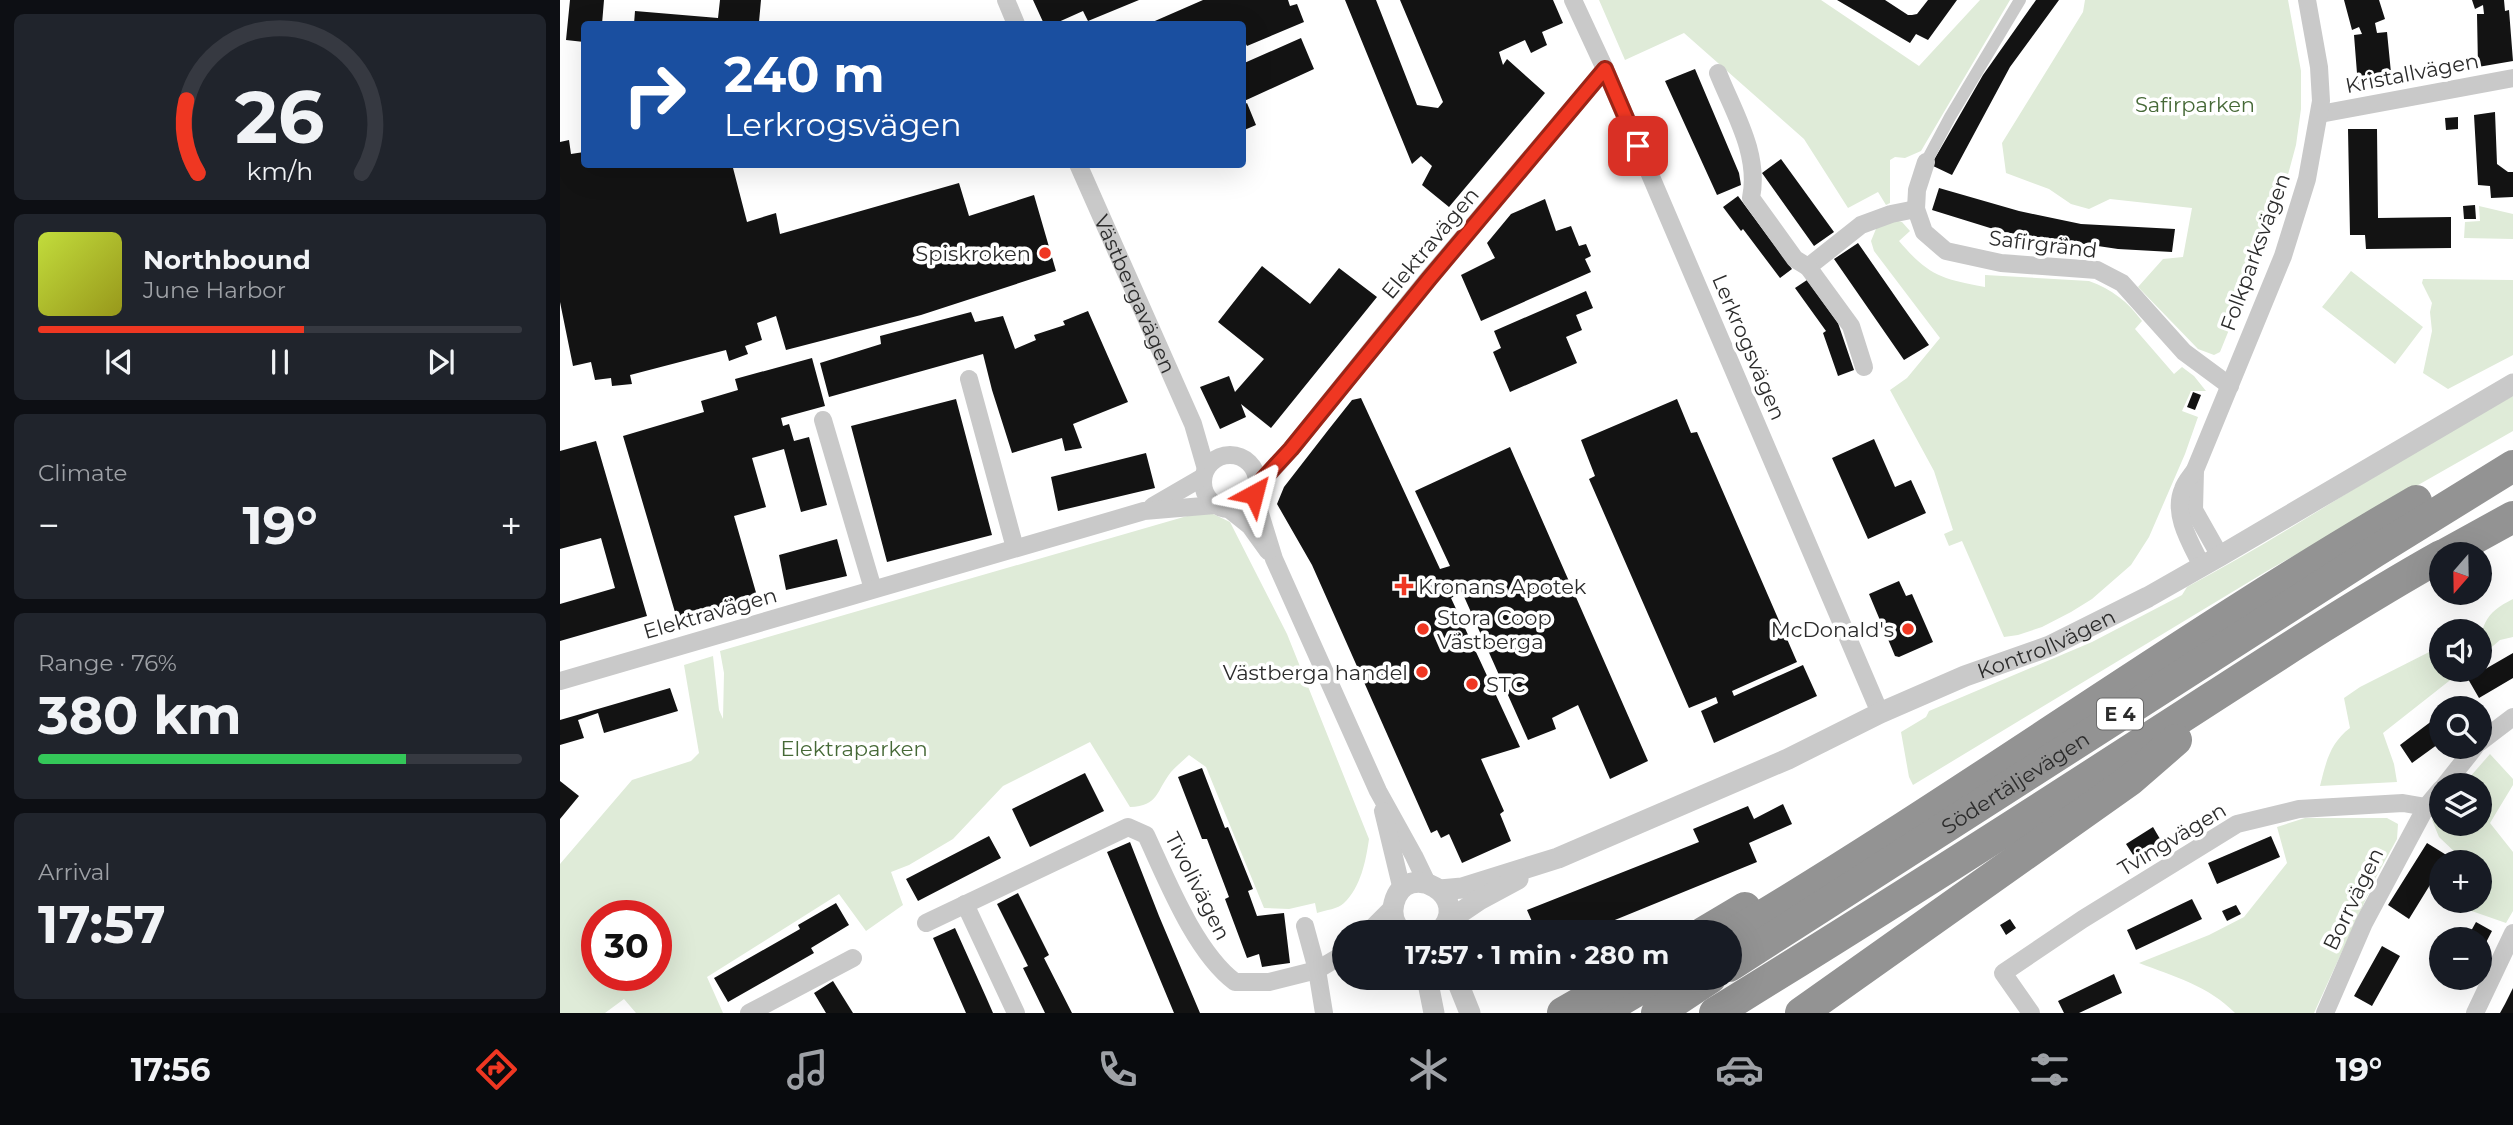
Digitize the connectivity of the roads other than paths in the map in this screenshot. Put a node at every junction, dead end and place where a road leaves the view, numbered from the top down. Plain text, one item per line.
1 (1006, 0) edge
2 (1573, 0) edge
3 (2020, 0) edge
4 (2307, 0) edge
5 (1015, 21) edge
6 (1605, 69) junction
7 (1718, 73) dead end
8 (2513, 78) edge
9 (2320, 114) junction
10 (1926, 162) joint
11 (1080, 168) edge
12 (1916, 209) junction
13 (1808, 267) junction
14 (1864, 367) dead end
15 (969, 379) dead end
16 (2513, 384) edge
17 (2230, 386) junction
18 (823, 420) dead end
19 (1193, 424) junction
20 (1291, 449) junction
21 (2513, 450) edge
22 (1224, 456) junction
23 (1246, 461) junction
24 (2513, 466) edge
25 (1204, 473) junction
26 (1255, 491) junction
27 (1223, 507) junction
28 (1144, 511) junction
29 (2513, 517) edge
30 (2466, 542) edge
31 (1014, 548) junction
32 (1274, 559) junction
33 (2211, 561) junction
34 (2429, 563) edge
35 (873, 589) junction
36 (2184, 644) junction
37 (2272, 659) junction
38 (560, 681) edge
39 (1880, 713) junction
40 (2513, 717) edge
41 (2492, 733) edge
42 (2465, 759) edge
43 (2454, 773) edge
44 (1378, 791) junction
45 (2429, 803) edge
46 (2426, 807) junction
47 (1558, 858) junction
48 (1433, 886) junction
49 (1909, 893) junction
50 (1397, 898) junction
51 (965, 905) junction
52 (1378, 920) edge
53 (1394, 920) edge
54 (1445, 920) edge
55 (1455, 920) edge
56 (1725, 920) edge
57 (926, 923) dead end
58 (1306, 926) dead end
59 (1742, 928) edge
60 (2513, 933) edge
61 (853, 958) dead end
62 (1742, 958) edge
63 (1332, 961) edge
64 (1317, 970) junction
65 (1429, 990) edge
66 (1461, 990) edge
67 (1651, 992) edge
68 (779, 1006) edge
69 (748, 1013) edge
70 (1016, 1013) edge
71 (1324, 1013) edge
72 (1434, 1013) edge
73 (1470, 1013) edge
74 (1563, 1013) edge
75 (1598, 1013) edge
76 (1715, 1013) edge
77 (1756, 1013) edge
78 (1801, 1013) edge
79 (2031, 1013) edge
80 (2325, 1013) edge
81 (2475, 1013) edge

1 - 5 street
2 - 6 street, Lerkrogsvägen
3 - 10 street
4 - 9 street, Folkparksvägen
6 - 20 street, Elektravägen
6 - 39 street, Lerkrogsvägen
7 - 13 street
8 - 9 street, Kristallvägen
9 - 17 street, Folkparksvägen
10 - 12 street
11 - 19 street, Västbergavägen
12 - 13 street
12 - 17 street, Safirgränd
13 - 14 street
15 - 31 street
16 - 33 street, Kontrollvägen
17 - 33 street, Folkparksvägen
18 - 35 street
19 - 22 street, Västbergavägen
19 - 25 street, Västbergavägen
20 - 23 street
20 - 26 street, Elektravägen
21 - 36 highway
22 - 23 street
22 - 25 street
23 - 26 street
24 - 62 highway, Södertäljevägen / E 4
25 - 27 street
25 - 28 street, Elektravägen
26 - 27 street
26 - 32 street
27 - 28 street, Elektravägen
27 - 32 street
28 - 31 street, Elektravägen
29 - 30 highway, Södertäljevägen / E 4
31 - 35 street, Elektravägen
32 - 44 street
33 - 39 street, Kontrollvägen
34 - 37 highway, Södertäljevägen / E 4
35 - 38 street, Elektravägen
36 - 56 highway
36 - 59 highway
37 - 49 highway, Södertäljevägen / E 4
37 - 78 highway
39 - 47 street, Kontrollvägen
40 - 41 street
42 - 43 street, Borrvägen
44 - 48 street
44 - 50 street
45 - 46 street, Borrvägen
46 - 79 street, Tvingvägen
46 - 80 street, Borrvägen
47 - 48 street, Kontrollvägen
47 - 55 street, Kontrollvägen
48 - 50 street, Kontrollvägen
48 - 54 street
49 - 76 highway, Södertäljevägen / E 4
49 - 77 highway
50 - 52 street
50 - 53 street
51 - 57 street, Tivolivägen
51 - 64 street, Tivolivägen
51 - 70 street
58 - 64 street
60 - 81 street
61 - 68 street
63 - 64 street, Tivolivägen
64 - 71 street
65 - 72 street
66 - 73 street
67 - 74 highway
67 - 75 highway
68 - 69 street

